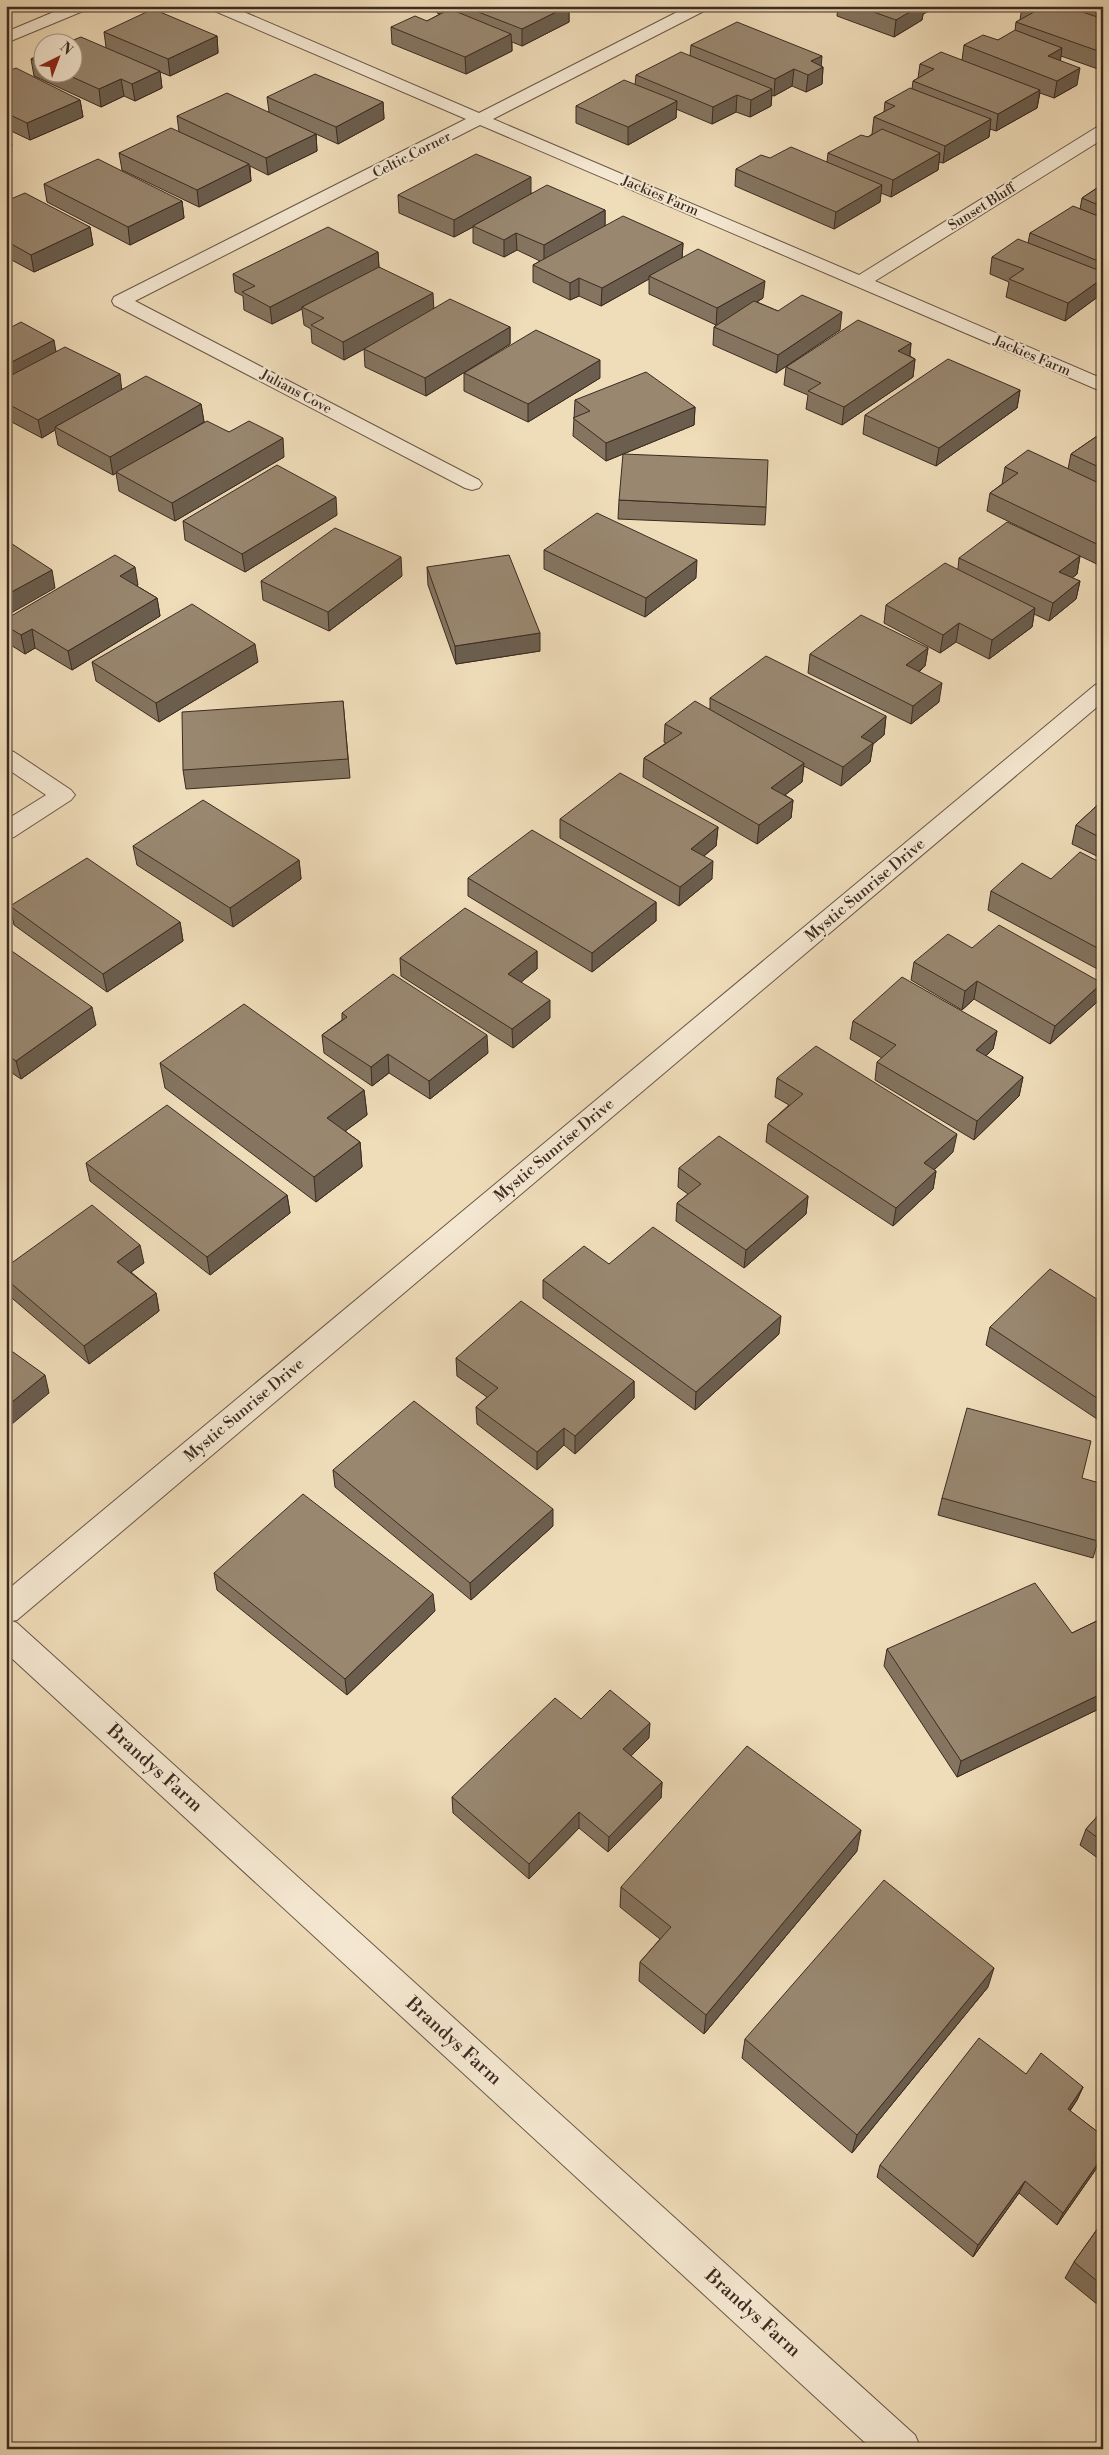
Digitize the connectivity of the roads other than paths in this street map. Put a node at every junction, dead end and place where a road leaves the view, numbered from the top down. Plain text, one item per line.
1 (82, 6) edge
2 (216, 6) edge
3 (702, 6) edge
4 (6, 38) edge
5 (482, 120) junction
6 (1103, 131) edge
7 (861, 282) junction
8 (121, 301) joint
9 (1103, 386) edge
10 (472, 484) dead end
11 (1103, 690) edge
12 (6, 757) edge
13 (6, 830) edge
14 (6, 1610) edge
15 (6, 1632) edge
16 (902, 2449) edge

1 - 4 street
2 - 5 street, Jackies Farm
3 - 5 street, Celtic Corner
5 - 7 street, Jackies Farm
5 - 8 street, Celtic Corner
6 - 7 street, Sunset Bluff
7 - 9 street, Jackies Farm
8 - 10 street, Julians Cove
11 - 14 street, Mystic Sunrise Drive
12 - 13 street
15 - 16 street, Brandys Farm

